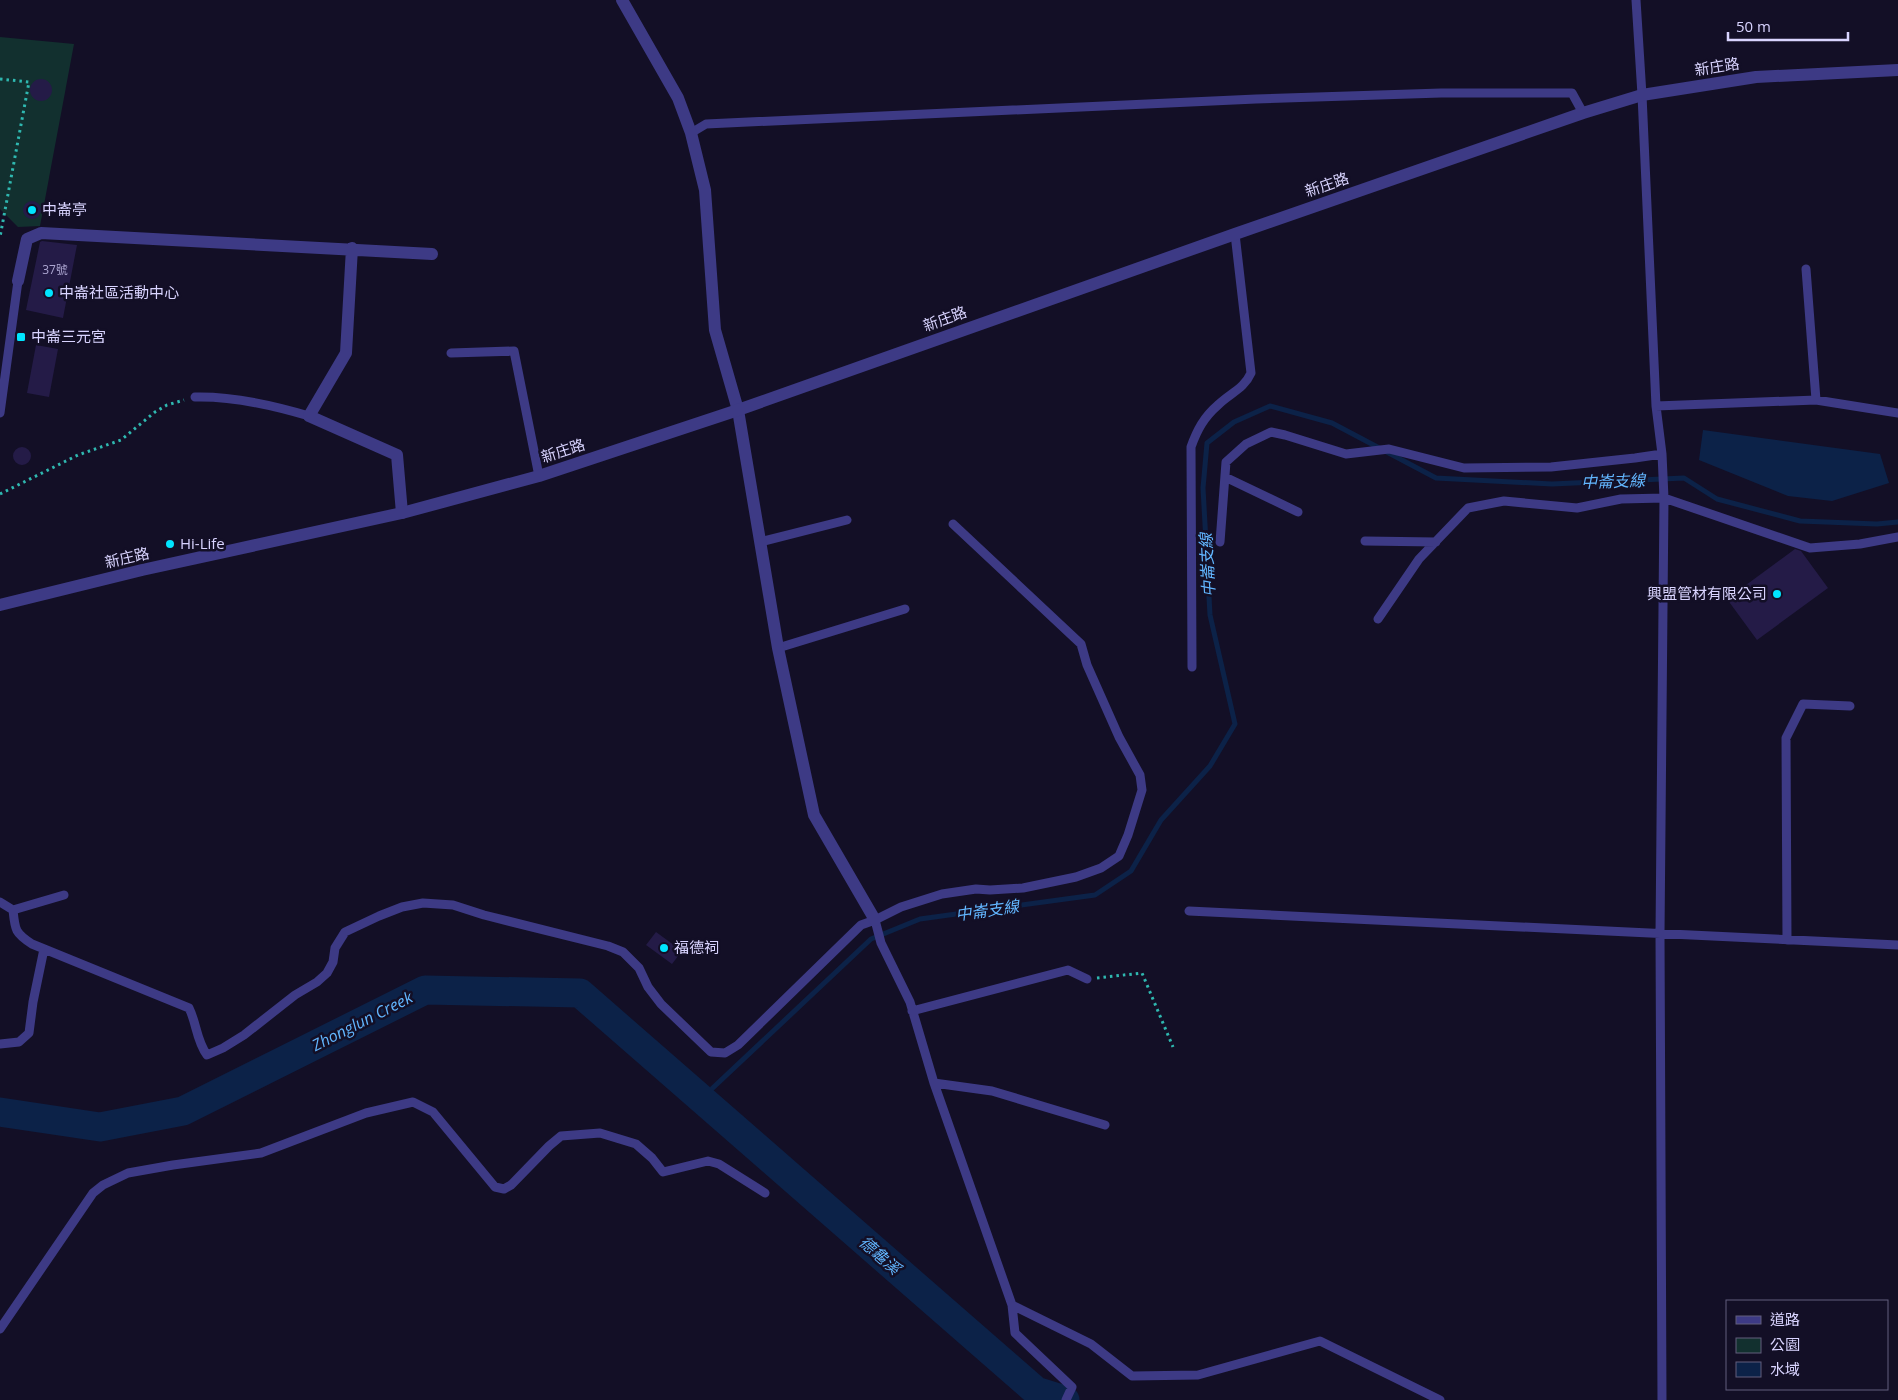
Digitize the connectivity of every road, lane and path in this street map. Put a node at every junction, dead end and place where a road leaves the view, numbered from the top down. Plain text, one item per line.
1 (622, 0) edge
2 (1636, 0) edge
3 (1898, 70) edge
4 (0, 79) edge
5 (1642, 95) junction
6 (1583, 113) junction
7 (691, 133) junction
8 (1235, 234) junction
9 (0, 237) edge
10 (352, 248) junction
11 (432, 254) dead end
12 (1806, 269) dead end
13 (18, 281) joint
14 (451, 353) dead end
15 (195, 397) joint
16 (1816, 400) junction
17 (1656, 406) junction
18 (738, 410) junction
19 (0, 413) edge
20 (1898, 413) edge
21 (308, 416) junction
22 (1662, 454) junction
23 (539, 476) junction
24 (1225, 477) junction
25 (0, 494) edge
26 (1664, 498) junction
27 (1298, 512) dead end
28 (402, 513) junction
29 (847, 520) dead end
30 (954, 524) dead end
31 (1898, 538) edge
32 (1365, 541) dead end
33 (760, 542) junction
34 (1220, 542) dead end
35 (1436, 542) junction
36 (0, 605) edge
37 (905, 609) dead end
38 (1378, 619) dead end
39 (778, 648) junction
40 (1192, 667) dead end
41 (1850, 706) dead end
42 (64, 895) dead end
43 (0, 902) edge
44 (13, 910) junction
45 (1189, 911) dead end
46 (875, 920) junction
47 (1660, 934) junction
48 (1787, 940) junction
49 (1898, 945) edge
50 (44, 949) junction
51 (1087, 979) joint
52 (912, 1011) junction
53 (0, 1044) edge
54 (1173, 1048) dead end
55 (934, 1083) junction
56 (1105, 1125) dead end
57 (765, 1193) dead end
58 (1012, 1305) junction
59 (0, 1329) edge
60 (1066, 1400) edge
61 (1440, 1400) edge
62 (1662, 1400) edge

1 - 7 street
2 - 5 lane
3 - 5 street, 新庄路
4 - 9 path
5 - 6 street, 新庄路
5 - 17 lane
6 - 7 lane
6 - 8 street, 新庄路
7 - 18 street
8 - 18 street, 新庄路
8 - 40 lane
10 - 11 street
10 - 13 street
10 - 21 street
12 - 16 lane
13 - 19 lane
14 - 23 lane
15 - 21 lane
15 - 25 path
16 - 17 lane
16 - 20 lane
17 - 22 lane
18 - 23 street, 新庄路
18 - 33 street
21 - 28 street
22 - 24 lane
22 - 26 lane
23 - 28 street, 新庄路
24 - 27 lane
24 - 34 lane
26 - 31 lane
26 - 35 lane
26 - 47 lane
28 - 36 street, 新庄路
29 - 33 lane
30 - 46 lane
32 - 35 lane
33 - 39 street
35 - 38 lane
37 - 39 lane
39 - 46 street
41 - 48 lane
42 - 44 lane
43 - 44 lane
44 - 50 lane
45 - 47 lane
46 - 50 lane
46 - 52 lane
47 - 48 lane
47 - 62 lane
48 - 49 lane
50 - 53 lane
51 - 52 lane
51 - 54 path
52 - 55 lane
55 - 56 lane
55 - 58 lane
57 - 59 lane
58 - 60 lane
58 - 61 lane

